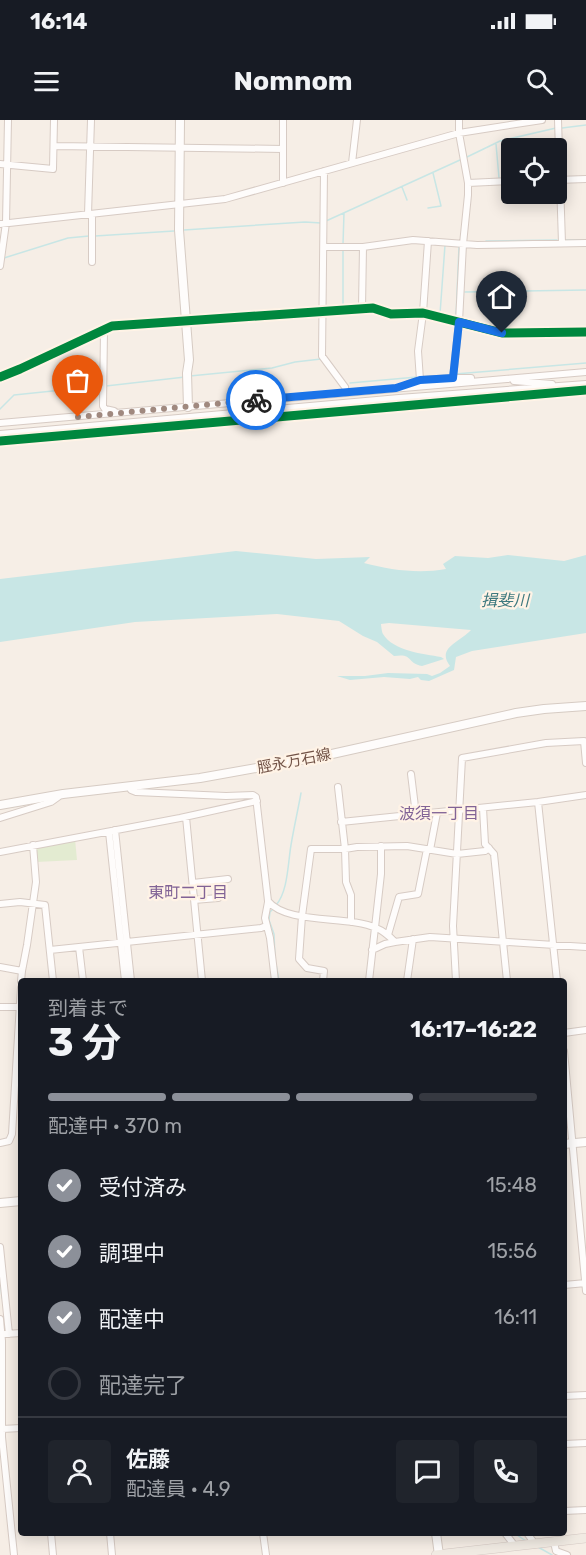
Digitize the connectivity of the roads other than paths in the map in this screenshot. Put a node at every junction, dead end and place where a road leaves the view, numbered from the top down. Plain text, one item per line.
1 (8, 120) edge
2 (54, 120) edge
3 (90, 120) edge
4 (180, 120) edge
5 (283, 120) edge
6 (357, 120) edge
7 (459, 120) edge
8 (542, 120) edge
9 (558, 120) edge
10 (459, 133) junction
11 (558, 138) edge
12 (54, 146) junction
13 (91, 146) junction
14 (180, 147) junction
15 (283, 149) junction
16 (352, 163) junction
17 (0, 164) edge
18 (8, 166) junction
19 (324, 171) junction
20 (586, 179) edge
21 (567, 180) edge
22 (501, 182) edge
23 (284, 183) junction
24 (468, 183) junction
25 (178, 204) junction
26 (560, 204) edge
27 (90, 214) junction
28 (3, 224) edge
29 (428, 241) junction
30 (562, 243) junction
31 (586, 243) edge
32 (463, 244) junction
33 (324, 247) junction
34 (363, 247) junction
35 (92, 262) dead end
36 (0, 266) edge
37 (362, 308) junction
38 (322, 312) junction
39 (423, 313) junction
40 (186, 321) junction
41 (459, 322) junction
42 (104, 330) junction
43 (586, 332) edge
44 (586, 372) edge
45 (0, 377) edge
46 (453, 378) junction
47 (420, 380) junction
48 (494, 380) junction
49 (586, 384) edge
50 (561, 386) junction
51 (345, 387) junction
52 (396, 388) junction
53 (370, 390) junction
54 (586, 390) edge
55 (320, 394) junction
56 (188, 407) junction
57 (114, 413) junction
58 (0, 423) edge
59 (0, 434) edge
60 (0, 441) edge
61 (586, 706) edge
62 (586, 763) edge
63 (411, 774) dead end
64 (130, 786) junction
65 (338, 787) dead end
66 (63, 794) junction
67 (586, 795) edge
68 (257, 801) junction
69 (538, 802) junction
70 (0, 805) edge
71 (483, 808) junction
72 (460, 810) junction
73 (437, 813) junction
74 (416, 815) junction
75 (186, 816) junction
76 (0, 818) edge
77 (341, 822) junction
78 (112, 831) junction
79 (33, 845) junction
80 (381, 846) junction
81 (489, 848) junction
82 (345, 849) junction
83 (428, 850) junction
84 (0, 852) edge
85 (457, 854) junction
86 (228, 879) dead end
87 (192, 883) junction
88 (218, 898) dead end
89 (194, 900) junction
90 (268, 901) junction
91 (0, 904) edge
92 (33, 905) junction
93 (303, 916) junction
94 (351, 922) junction
95 (266, 926) junction
96 (375, 927) junction
97 (198, 934) junction
98 (388, 935) junction
99 (413, 939) junction
100 (453, 939) junction
101 (124, 942) junction
102 (395, 942) junction
103 (504, 942) junction
104 (553, 945) junction
105 (79, 947) junction
106 (586, 947) edge
107 (50, 950) junction
108 (372, 950) junction
109 (0, 968) edge
110 (22, 971) junction
111 (21, 978) edge
112 (53, 978) edge
113 (83, 978) edge
114 (125, 978) edge
115 (130, 978) edge
116 (202, 978) edge
117 (275, 978) edge
118 (323, 978) edge
119 (369, 978) edge
120 (407, 978) edge
121 (456, 978) edge
122 (507, 978) edge
123 (556, 978) edge
124 (0, 1007) edge
125 (18, 1007) edge
126 (586, 1030) edge
127 (567, 1033) edge
128 (18, 1083) edge
129 (567, 1107) edge
130 (586, 1142) edge
131 (0, 1143) edge
132 (569, 1144) edge
133 (18, 1201) edge
134 (0, 1203) edge
135 (0, 1247) edge
136 (586, 1283) edge
137 (567, 1285) edge
138 (586, 1291) edge
139 (0, 1319) edge
140 (18, 1333) edge
141 (9, 1334) junction
142 (2, 1335) junction
143 (1, 1388) edge
144 (586, 1395) edge
145 (567, 1396) edge
146 (18, 1428) edge
147 (2, 1429) junction
148 (586, 1443) edge
149 (567, 1444) edge
150 (586, 1510) edge
151 (567, 1511) edge
152 (51, 1536) edge
153 (110, 1536) edge
154 (263, 1536) edge
155 (436, 1536) edge
156 (507, 1536) edge
157 (529, 1536) edge
158 (586, 1538) edge
159 (554, 1542) junction
160 (535, 1544) junction
161 (515, 1546) junction
162 (14, 1555) edge
163 (53, 1555) edge
164 (112, 1555) edge
165 (266, 1555) edge
166 (438, 1555) edge
167 (567, 1555) edge

1 - 18 street
2 - 12 street
3 - 13 street
4 - 14 street
5 - 15 street
6 - 16 street
7 - 10 street
8 - 10 street
9 - 11 street
10 - 16 street
10 - 24 street
12 - 13 street
12 - 18 street
13 - 14 street
13 - 27 street
14 - 15 street
14 - 25 street
15 - 23 street
16 - 19 street
17 - 18 street
18 - 28 street
19 - 23 street
19 - 33 street
20 - 21 street
22 - 24 street
23 - 25 street
24 - 32 street
25 - 27 street
25 - 40 street
26 - 30 street
27 - 28 street
27 - 35 street
28 - 36 street
29 - 32 street
29 - 34 street
29 - 39 street
30 - 31 street
30 - 32 street
32 - 41 street
33 - 34 street
33 - 38 street
34 - 37 street
37 - 38 street
37 - 39 street
38 - 40 street
38 - 51 street
39 - 41 street
39 - 47 street
40 - 42 street
40 - 56 street
41 - 43 street
41 - 46 street
42 - 45 street
42 - 57 street
44 - 48 street
46 - 47 street
46 - 48 street
47 - 52 street
48 - 50 street
48 - 52 street
49 - 50 street
50 - 59 street
51 - 53 street
51 - 55 street
52 - 53 street
53 - 55 street
54 - 60 street
55 - 56 street
56 - 57 street
57 - 58 street
61 - 64 street, 脛永万石線
62 - 72 street
63 - 74 street
64 - 66 street, 脛永万石線
64 - 68 street
65 - 77 street
66 - 70 street, 脛永万石線
66 - 76 street
67 - 69 street
68 - 75 street
68 - 90 street
69 - 71 street
69 - 104 street
71 - 72 street
71 - 81 street
72 - 73 street
72 - 85 street
73 - 74 street
73 - 83 street
74 - 77 street
75 - 78 street
75 - 87 street
77 - 82 street
78 - 79 street
78 - 101 street
79 - 84 street
79 - 92 street
80 - 82 street
80 - 83 street
80 - 96 street
81 - 85 street
81 - 103 street
82 - 93 street
82 - 94 street
83 - 85 street
83 - 98 street
85 - 100 street
86 - 87 street
87 - 89 street
88 - 89 street
89 - 97 street
90 - 93 street
90 - 95 street
91 - 92 street
92 - 107 street
92 - 110 street
93 - 94 street
93 - 118 street
94 - 96 street
95 - 97 street
95 - 117 street
96 - 98 street
96 - 108 street
97 - 101 street
97 - 116 street
98 - 102 street
99 - 100 street
99 - 102 street
99 - 120 street
100 - 103 street
100 - 121 street
101 - 105 street
101 - 114 street
101 - 115 street
102 - 108 street
103 - 104 street
103 - 122 street
104 - 106 street
104 - 123 street
105 - 107 street
105 - 113 street
107 - 112 street
108 - 119 street
109 - 110 street
110 - 111 street
124 - 125 street
126 - 127 street
128 - 131 street
129 - 132 street
130 - 132 street
132 - 136 street
133 - 134 street
135 - 141 street
136 - 137 street
136 - 138 street
139 - 142 street
140 - 141 street
141 - 142 street
142 - 143 street
143 - 147 street
144 - 145 street
146 - 147 street
147 - 162 street
148 - 149 street
150 - 151 street
152 - 163 street
153 - 164 street
154 - 165 street
155 - 166 street
156 - 161 street
157 - 160 street
158 - 159 main road
159 - 160 main road
159 - 167 street
160 - 161 main road
161 - 166 main road

